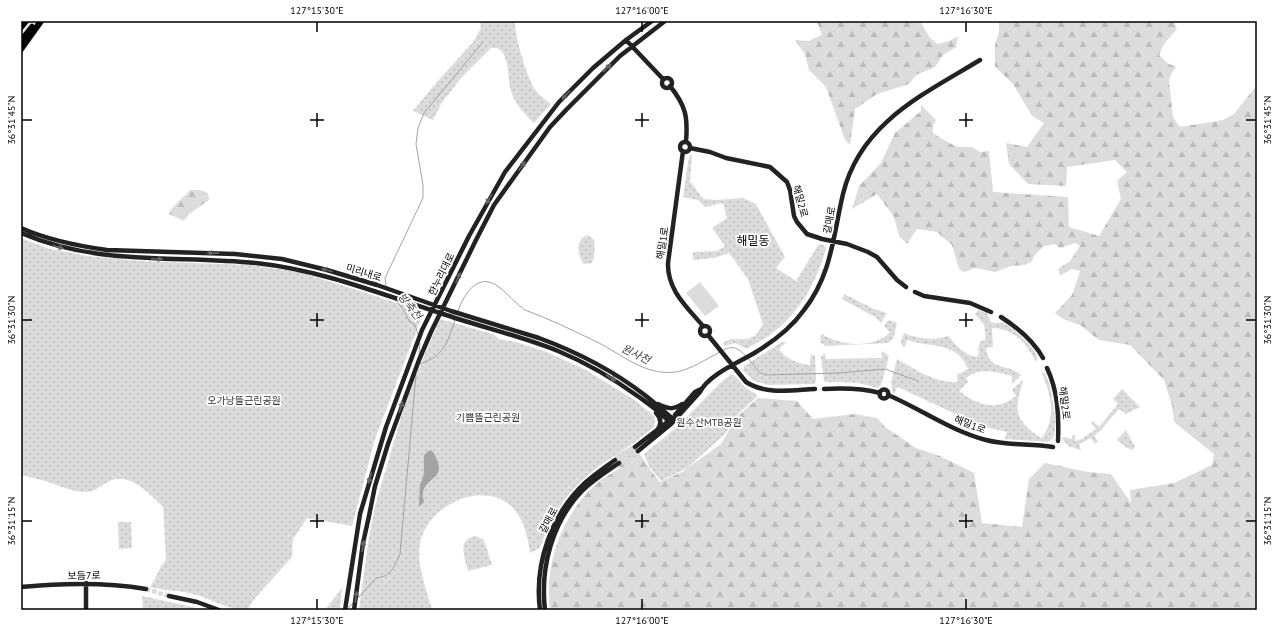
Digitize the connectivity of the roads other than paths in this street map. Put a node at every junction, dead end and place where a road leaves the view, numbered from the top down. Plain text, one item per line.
1 (23, 21) edge
2 (26, 21) edge
3 (37, 21) edge
4 (41, 21) edge
5 (652, 21) edge
6 (665, 21) edge
7 (21, 24) edge
8 (21, 28) edge
9 (626, 40) junction
10 (21, 42) edge
11 (632, 46) junction
12 (21, 49) edge
13 (980, 60) dead end
14 (686, 142) junction
15 (690, 148) junction
16 (683, 152) junction
17 (21, 228) edge
18 (21, 233) edge
19 (834, 242) junction
20 (906, 287) dead end
21 (915, 292) dead end
22 (435, 305) junction
23 (444, 308) junction
24 (432, 310) junction
25 (991, 312) dead end
26 (441, 314) junction
27 (1001, 317) dead end
28 (469, 319) junction
29 (1043, 358) dead end
30 (732, 365) junction
31 (1047, 368) dead end
32 (702, 388) junction
33 (815, 389) dead end
34 (824, 389) dead end
35 (650, 399) junction
36 (688, 400) junction
37 (649, 405) junction
38 (671, 421) junction
39 (652, 435) junction
40 (1058, 441) dead end
41 (1053, 447) dead end
42 (86, 583) junction
43 (21, 587) edge
44 (146, 589) tunnel mouth
45 (169, 596) tunnel mouth
46 (86, 610) edge
47 (219, 610) edge
48 (345, 610) edge
49 (354, 610) edge
50 (540, 610) edge
51 (545, 610) edge

1 - 7 highway
2 - 8 highway
3 - 10 highway
4 - 12 highway
5 - 9 street, 한누리대로
6 - 11 street, 한누리대로
9 - 11 street
9 -> 22 street, 한누리대로
11 - 14 street
23 -> 11 street, 한누리대로
13 - 19 street, 갈매로
14 - 15 street
14 - 16 street
15 - 16 street
15 - 19 street, 해밀2로
16 - 30 street, 해밀1로
22 -> 17 street, 미리내로
18 -> 24 street, 미리내로
19 - 20 street, 해밀2로
19 - 30 street, 갈매로
21 - 25 street
22 - 23 street, 미리내로
22 - 24 street, 한누리대로
23 - 26 street, 한누리대로
23 - 28 street, 미리내로
24 - 26 street, 미리내로
24 -> 48 street, 한누리대로
26 - 28 street, 미리내로
49 -> 26 street, 한누리대로
27 - 29 street
28 - 35 street, 미리내로
28 -> 37 street, 미리내로
30 - 32 street, 갈매로
30 - 33 street
31 - 40 street, 해밀2로
32 - 36 street, 갈매로
32 - 38 street, 갈매로
34 - 41 street, 해밀1로
35 - 36 street
35 - 38 street, 미리내로
36 - 38 street, 갈매로
37 - 38 street, 미리내로
37 - 39 street
38 - 39 street, 갈매로
38 - 39 street, 갈매로
42 - 43 street, 보듬7로
42 - 44 street, 보듬7로
42 - 46 street
45 - 47 street
50 - 51 street, 갈매로

